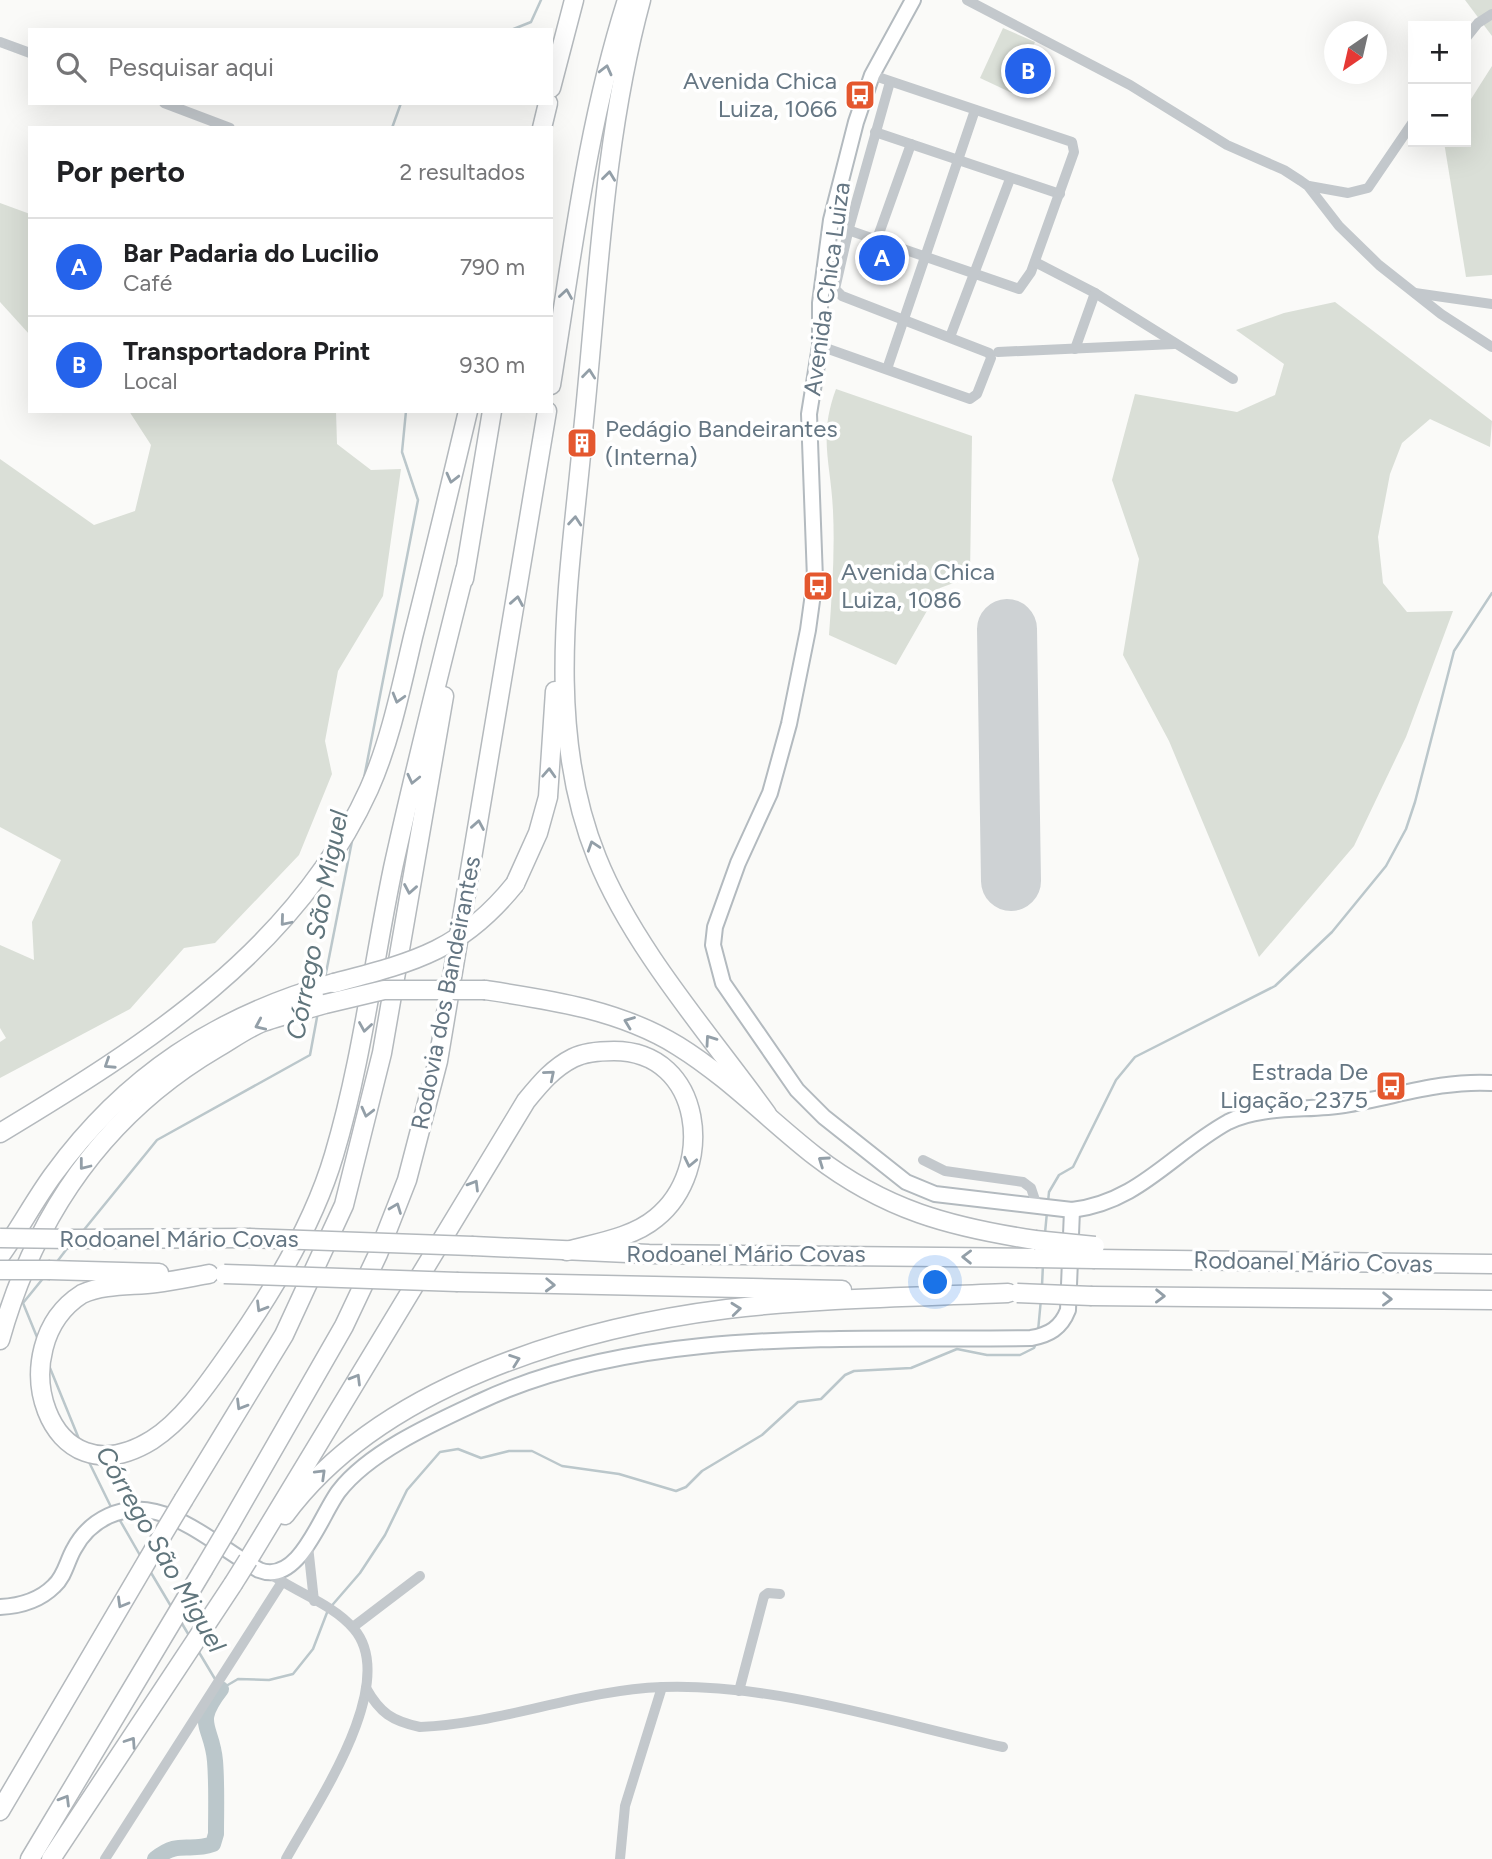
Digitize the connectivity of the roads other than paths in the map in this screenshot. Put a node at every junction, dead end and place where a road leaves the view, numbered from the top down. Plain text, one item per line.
1 (574, 0) edge
2 (627, 0) edge
3 (641, 0) edge
4 (913, 0) edge
5 (967, 0) edge
6 (1492, 14) edge
7 (1471, 32) edge
8 (0, 42) edge
9 (28, 52) edge
10 (872, 75) junction
11 (553, 81) edge
12 (890, 82) junction
13 (169, 105) edge
14 (548, 105) edge
15 (975, 110) junction
16 (225, 126) edge
17 (542, 126) edge
18 (1408, 129) edge
19 (875, 132) junction
20 (911, 144) junction
21 (958, 162) junction
22 (1010, 178) junction
23 (1308, 186) junction
24 (1060, 194) junction
25 (848, 230) junction
26 (877, 239) junction
27 (924, 257) junction
28 (1035, 262) junction
29 (974, 273) junction
30 (1095, 293) junction
31 (1414, 293) junction
32 (1492, 304) edge
33 (903, 318) junction
34 (950, 337) junction
35 (1174, 344) junction
36 (820, 346) junction
37 (1492, 347) edge
38 (1075, 349) junction
39 (998, 352) dead end
40 (887, 369) junction
41 (553, 373) edge
42 (1233, 379) dead end
43 (468, 413) edge
44 (492, 413) edge
45 (547, 413) edge
46 (583, 431) dead end
47 (581, 455) dead end
48 (466, 570) junction
49 (564, 663) junction
50 (1492, 1083) edge
51 (767, 1114) junction
52 (0, 1133) edge
53 (923, 1160) dead end
54 (1037, 1206) junction
55 (1072, 1210) junction
56 (0, 1238) edge
57 (1036, 1249) junction
58 (567, 1251) junction
59 (0, 1256) edge
60 (1492, 1264) edge
61 (0, 1270) edge
62 (217, 1274) junction
63 (1012, 1293) junction
64 (1492, 1300) edge
65 (0, 1340) edge
66 (25, 1350) dead end
67 (24, 1393) dead end
68 (260, 1544) junction
69 (308, 1546) junction
70 (269, 1573) junction
71 (420, 1576) dead end
72 (282, 1582) junction
73 (780, 1594) dead end
74 (314, 1601) junction
75 (0, 1607) edge
76 (353, 1627) junction
77 (662, 1687) junction
78 (366, 1688) junction
79 (740, 1691) junction
80 (1003, 1747) dead end
81 (0, 1811) edge
82 (30, 1859) edge
83 (51, 1859) edge
84 (105, 1859) edge
85 (286, 1859) edge
86 (620, 1859) edge

1 - 11 highway
41 -> 2 highway
46 -> 3 highway
4 - 10 main road, Avenida Chica Luiza
5 - 23 street
6 - 7 street
8 - 9 street
10 - 12 street
10 - 36 main road, Avenida Chica Luiza
12 - 15 street
12 - 19 street
13 - 16 street
14 - 17 highway
15 - 21 street
15 - 24 street
18 - 23 street
19 - 20 street
19 - 25 street
20 - 21 street
20 - 26 street
21 - 22 street
21 - 27 street
22 - 24 street
22 - 29 street
23 - 31 street
24 - 28 street
25 - 26 street
25 - 33 street
26 - 27 street
27 - 29 street
27 - 33 street
28 - 29 street
28 - 30 street
29 - 34 street
30 - 35 street
30 - 38 street
31 - 32 street
31 - 37 street
33 - 34 street
33 - 40 street
34 - 40 street
35 - 38 street
35 - 42 street
36 - 40 street
36 - 54 main road, Avenida Chica Luiza
38 - 39 street
43 -> 52 highway
44 - 48 highway
82 -> 45 highway, Rodovia dos Bandeirantes, bridge
49 -> 47 highway
48 -> 67 highway
48 -> 81 highway, bridge
51 -> 49 highway
59 -> 49 highway, bridge
50 - 55 main road, Avenida Chica Luiza
57 -> 51 highway
51 -> 65 highway, bridge
53 - 54 street
54 - 55 main road, Avenida Chica Luiza
55 - 69 main road
56 - 58 highway, Rodoanel Mário Covas, bridge
57 -> 58 highway, Rodoanel Mário Covas
57 - 60 highway, Rodoanel Mário Covas, bridge
68 -> 58 highway
61 - 62 highway, Rodoanel Mário Covas, bridge
62 -> 63 highway, Rodoanel Mário Covas, bridge
62 - 66 highway
63 -> 64 highway, Rodoanel Mário Covas, bridge
68 -> 63 highway
83 -> 68 highway, bridge
69 - 70 main road
69 - 74 street
70 - 72 street
70 - 75 main road
71 - 76 street
72 - 74 street
72 - 84 street
73 - 79 street
74 - 76 street
76 - 78 street
77 - 78 street
77 - 79 street
77 - 86 street
78 - 85 street
79 - 80 street

